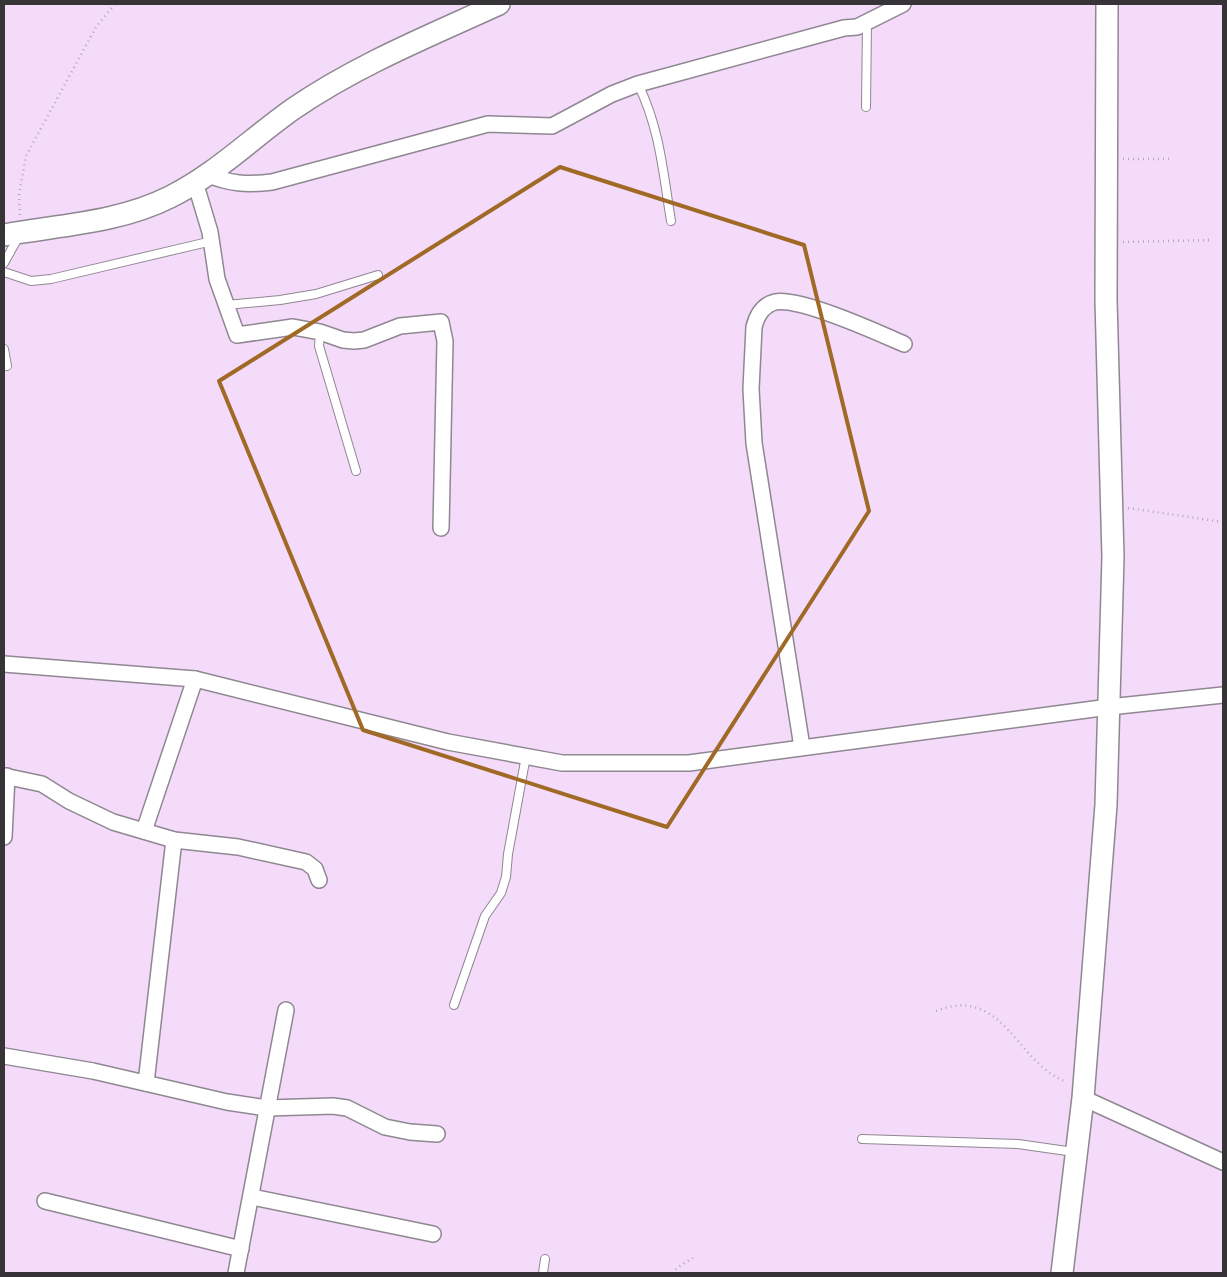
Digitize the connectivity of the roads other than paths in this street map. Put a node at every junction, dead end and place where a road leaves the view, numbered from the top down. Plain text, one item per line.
1 (499, 4) edge
2 (903, 4) edge
3 (1107, 4) edge
4 (867, 22) junction
5 (638, 84) junction
6 (866, 107) dead end
7 (201, 178) junction
8 (671, 221) dead end
9 (210, 231) junction
10 (11, 240) edge
11 (4, 263) edge
12 (4, 272) edge
13 (378, 275) dead end
14 (226, 305) junction
15 (320, 332) junction
16 (904, 344) dead end
17 (4, 349) edge
18 (7, 366) dead end
19 (356, 472) dead end
20 (441, 528) dead end
21 (4, 664) edge
22 (195, 679) junction
23 (1223, 695) edge
24 (1109, 707) junction
25 (802, 747) junction
26 (526, 756) junction
27 (5, 776) edge
28 (144, 831) junction
29 (4, 837) edge
30 (174, 840) junction
31 (319, 880) dead end
32 (454, 1005) dead end
33 (286, 1010) dead end
34 (4, 1056) edge
35 (146, 1083) junction
36 (1084, 1093) junction
37 (267, 1108) junction
38 (437, 1134) dead end
39 (862, 1139) dead end
40 (1076, 1152) junction
41 (1223, 1162) edge
42 (252, 1197) junction
43 (45, 1201) dead end
44 (433, 1234) dead end
45 (241, 1249) junction
46 (545, 1259) dead end
47 (236, 1273) edge
48 (543, 1273) edge
49 (1062, 1273) edge

1 - 7 street
2 - 4 street
3 - 24 street
4 - 5 street
4 - 6 lane
5 - 7 street
5 - 8 lane
7 - 9 street
7 - 10 street
9 - 12 lane
9 - 14 street
10 - 11 lane
13 - 14 lane
14 - 15 street
15 - 19 lane
15 - 20 street
16 - 25 street
17 - 18 lane
21 - 22 street
22 - 26 street
22 - 28 street
23 - 24 street
24 - 25 street
24 - 36 street
25 - 26 street
26 - 32 lane
27 - 28 street
27 - 29 street
28 - 30 street
30 - 31 street
30 - 35 street
33 - 37 street
34 - 35 street
35 - 37 street
36 - 40 street
36 - 41 street
37 - 38 street
37 - 42 street
39 - 40 lane
40 - 49 street
42 - 44 street
42 - 45 street
43 - 45 street
45 - 47 street
46 - 48 lane

